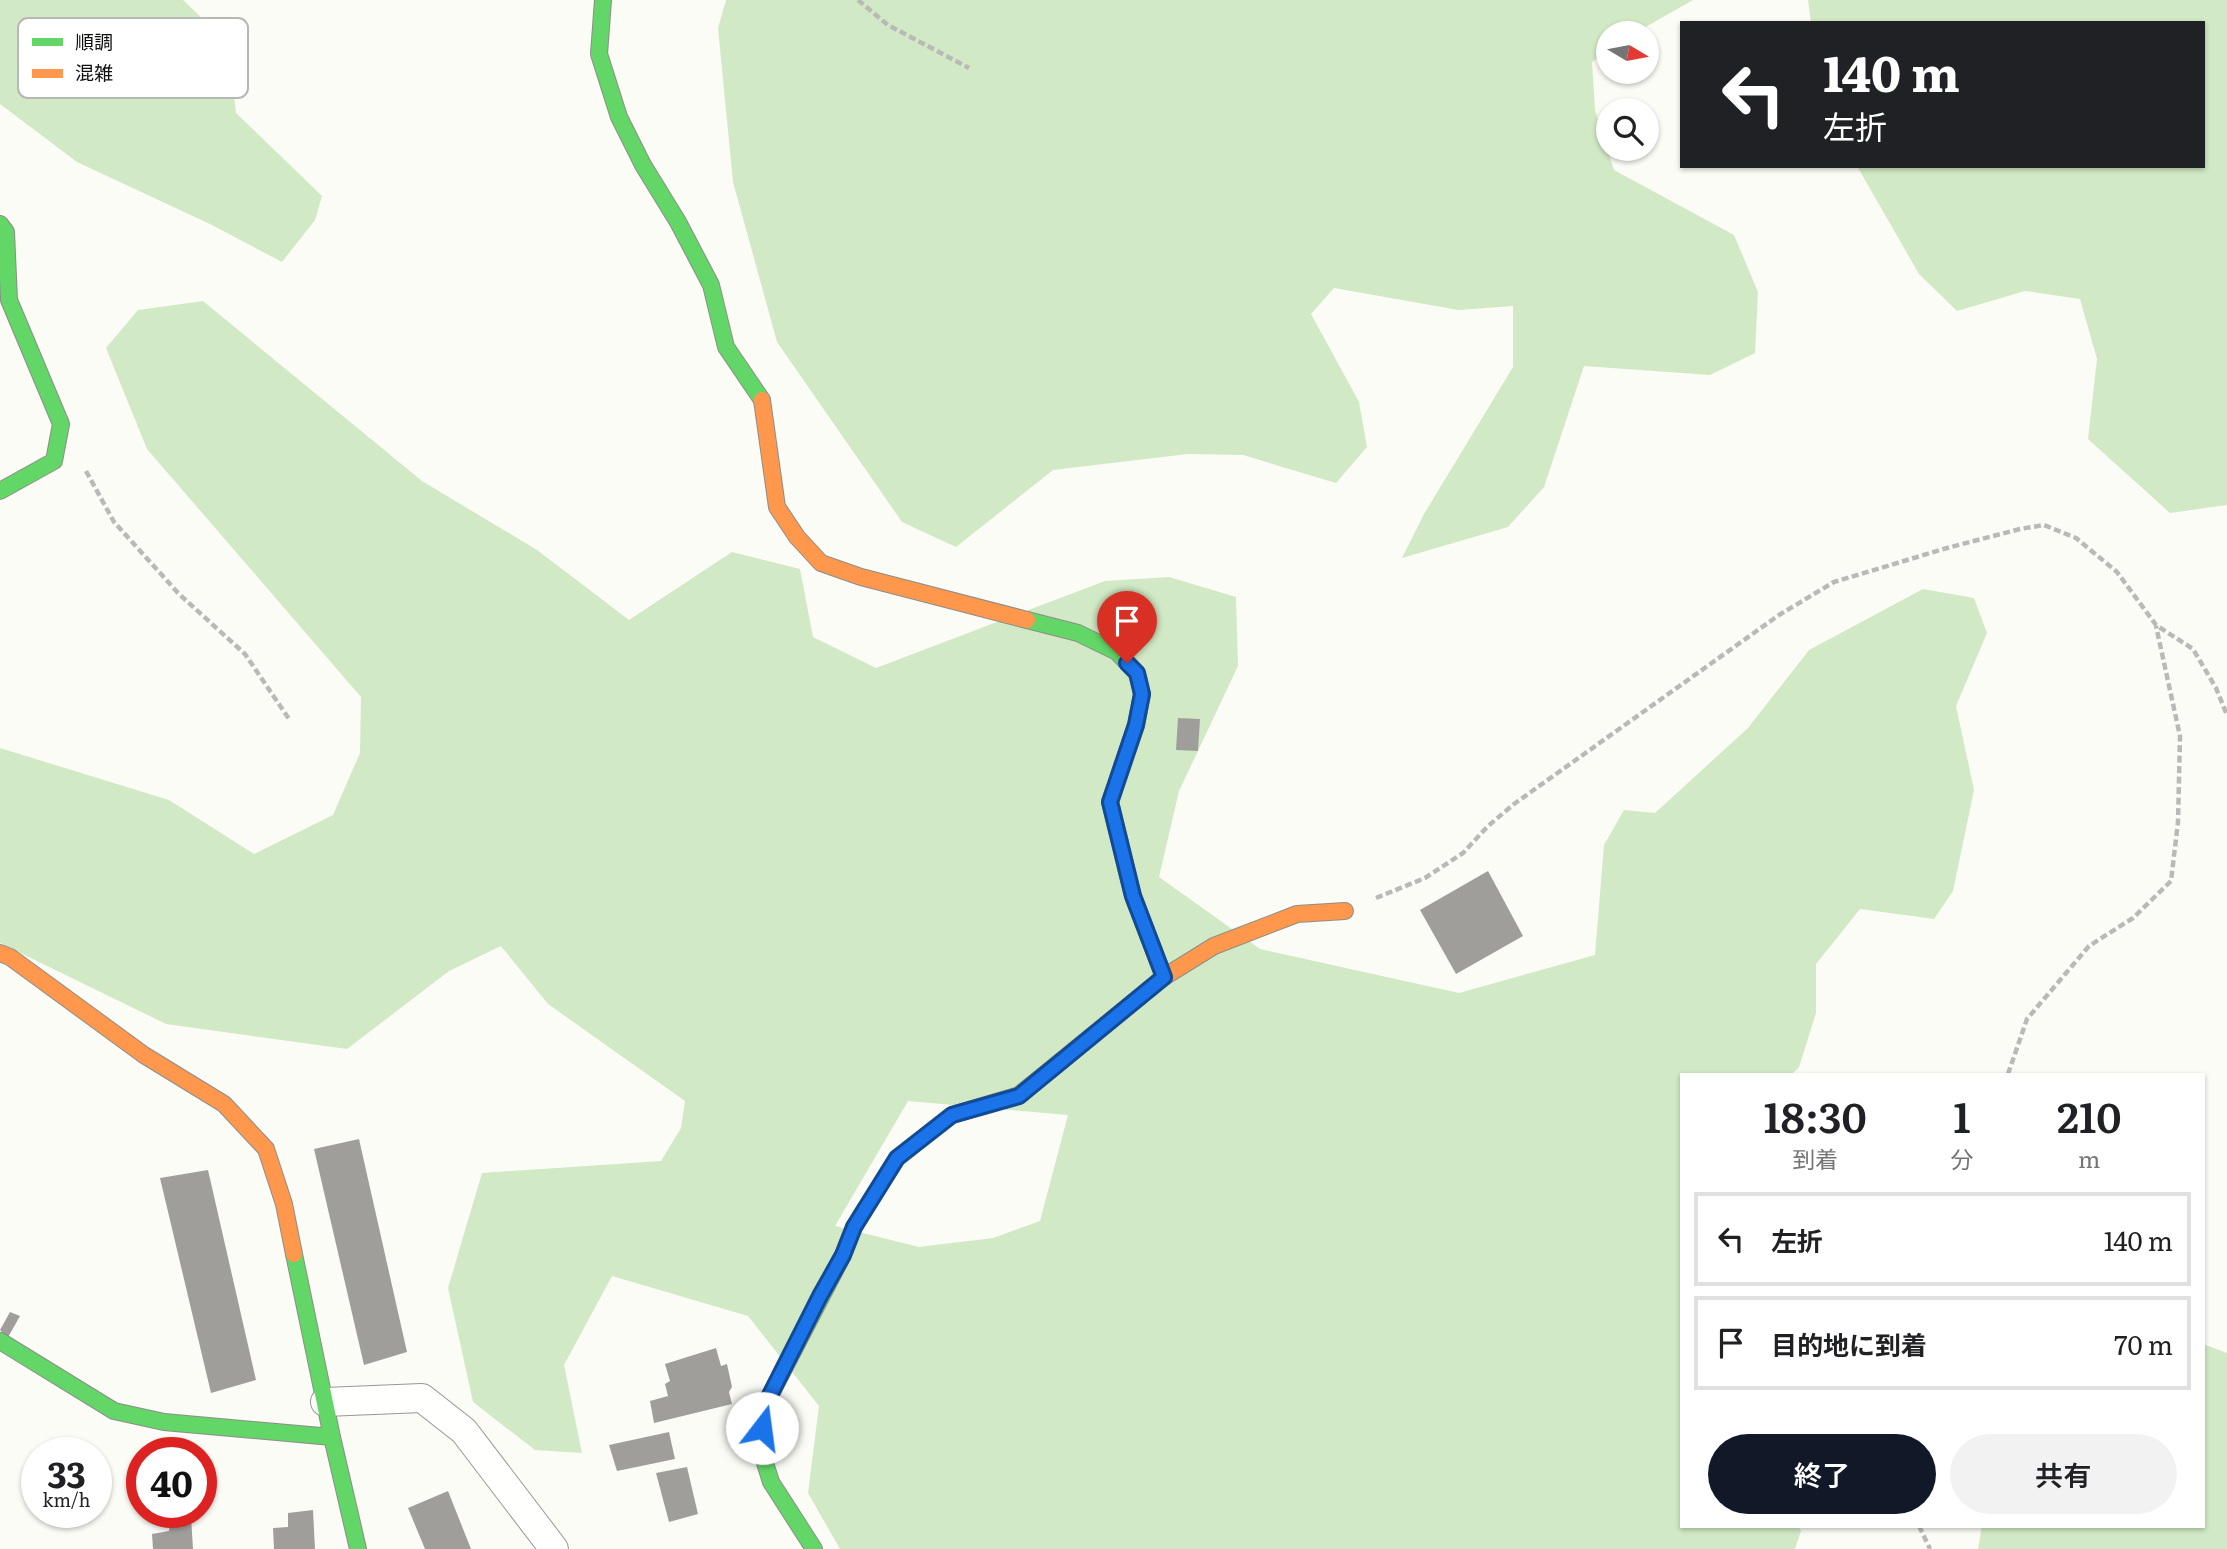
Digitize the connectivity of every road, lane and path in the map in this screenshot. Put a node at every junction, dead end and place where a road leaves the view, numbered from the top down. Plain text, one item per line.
1 (603, 0) edge
2 (858, 0) edge
3 (969, 68) dead end
4 (0, 225) edge
5 (61, 424) junction
6 (0, 491) edge
7 (2156, 625) junction
8 (2227, 715) edge
9 (289, 719) dead end
10 (1345, 911) joint
11 (0, 953) edge
12 (1164, 977) junction
13 (2008, 1073) edge
14 (0, 1341) edge
15 (325, 1402) junction
16 (332, 1437) junction
17 (1920, 1528) edge
18 (358, 1549) edge
19 (554, 1549) edge
20 (814, 1549) edge
21 (1930, 1549) edge

1 - 12 street
2 - 3 path
4 - 5 street
5 - 6 street
5 - 9 path
7 - 8 path
7 - 10 path
7 - 13 path
10 - 12 street
11 - 15 street
12 - 20 street
14 - 16 street
15 - 16 street
15 - 19 street
16 - 18 street
17 - 21 path

